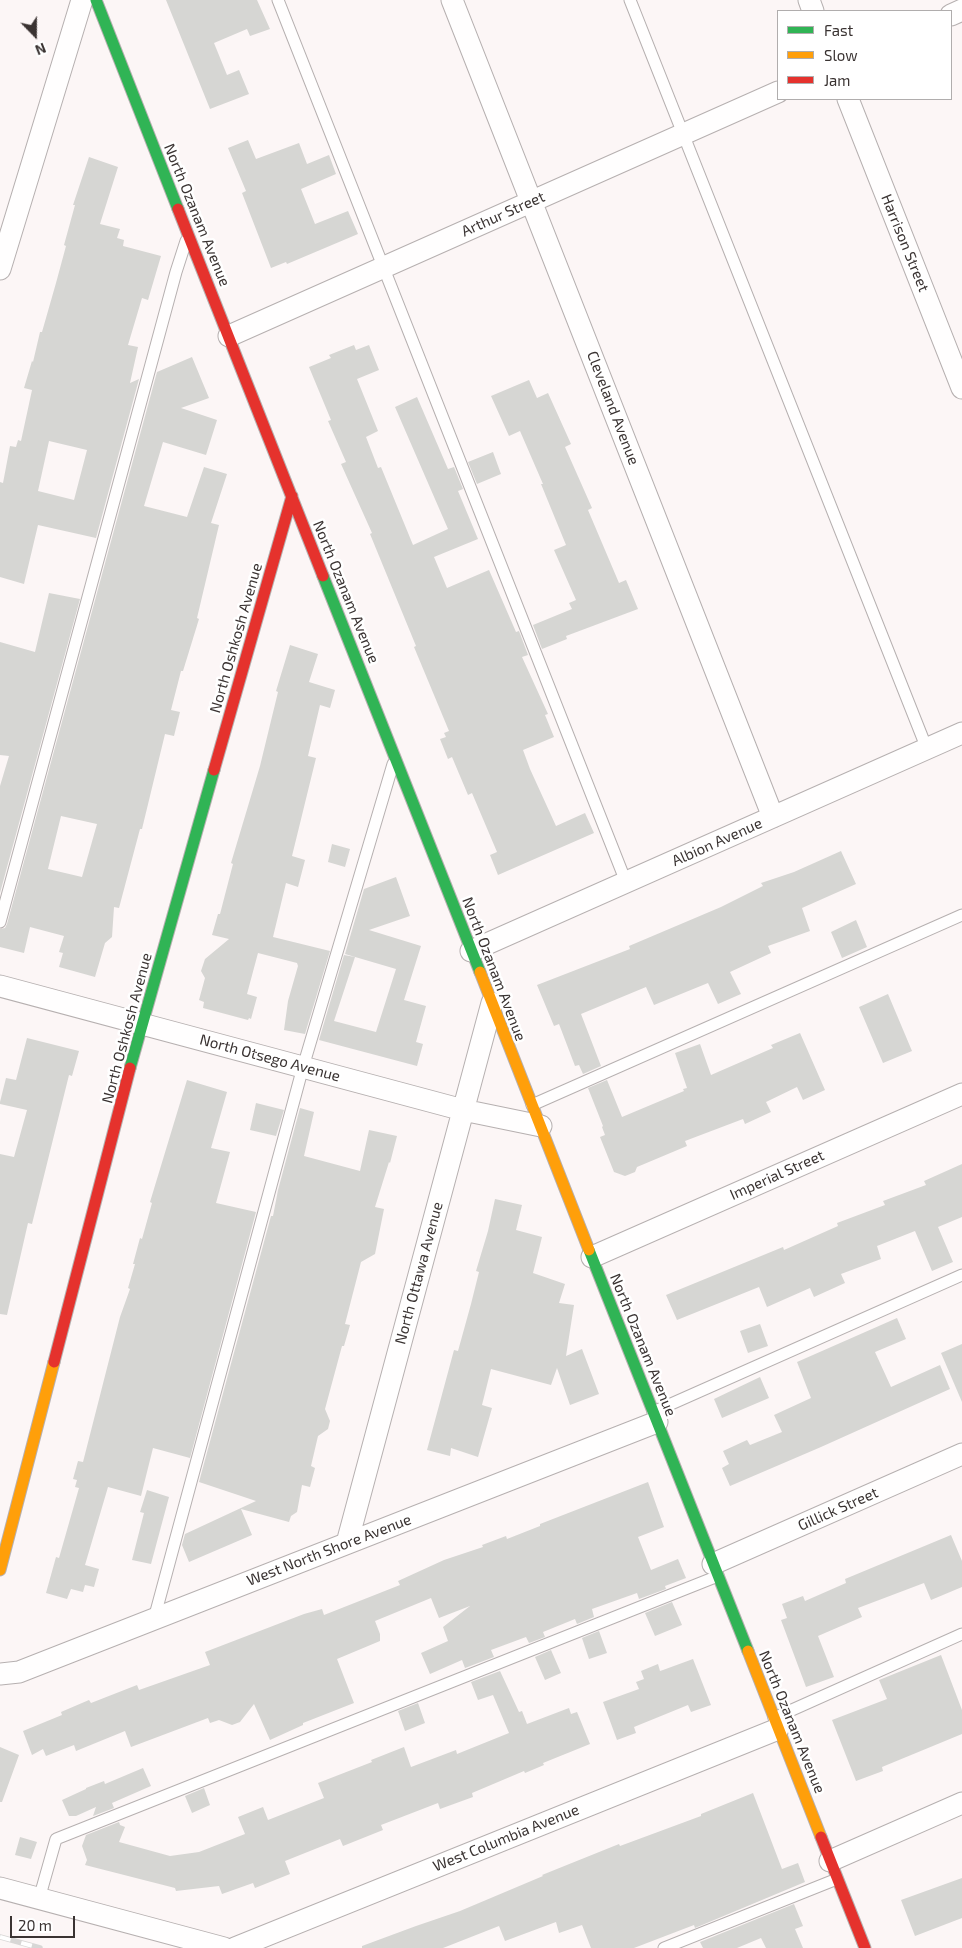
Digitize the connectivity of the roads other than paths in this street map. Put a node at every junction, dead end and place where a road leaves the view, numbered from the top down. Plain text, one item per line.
1 (82, 0) edge
2 (96, 0) edge
3 (278, 0) edge
4 (452, 0) edge
5 (630, 0) edge
6 (777, 92) edge
7 (848, 100) edge
8 (683, 134) junction
9 (531, 201) junction
10 (188, 234) junction
11 (384, 267) junction
12 (0, 269) edge
13 (229, 336) junction
14 (962, 388) edge
15 (292, 496) junction
16 (962, 733) edge
17 (926, 749) junction
18 (395, 758) junction
19 (773, 817) junction
20 (626, 882) junction
21 (962, 915) edge
22 (0, 922) edge
23 (471, 950) junction
24 (0, 986) edge
25 (492, 1003) junction
26 (142, 1024) junction
27 (303, 1067) junction
28 (962, 1094) edge
29 (532, 1105) junction
30 (463, 1110) junction
31 (541, 1126) junction
32 (592, 1257) junction
33 (962, 1275) edge
34 (655, 1417) junction
35 (962, 1454) edge
36 (347, 1543) junction
37 (0, 1570) edge
38 (716, 1570) junction
39 (154, 1619) junction
40 (962, 1634) edge
41 (0, 1674) edge
42 (776, 1723) junction
43 (962, 1803) edge
44 (834, 1870) junction
45 (0, 1888) edge
46 (39, 1899) junction
47 (694, 1942) edge
48 (224, 1948) edge
49 (235, 1948) edge
50 (664, 1948) edge
51 (865, 1948) edge

1 - 12 street
2 - 10 street, North Ozanam Avenue
3 - 11 lane
4 - 9 street, Cleveland Avenue
5 - 8 lane
6 - 8 street, Arthur Street
7 - 14 street, Harrison Street
8 - 9 street, Arthur Street
8 - 17 lane
9 - 11 street, Arthur Street
9 - 19 street, Cleveland Avenue
10 - 13 street, North Ozanam Avenue
10 - 22 lane
11 - 13 street, Arthur Street
11 - 20 lane
13 - 15 street, North Ozanam Avenue
15 - 18 street, North Ozanam Avenue
15 - 26 street, North Oshkosh Avenue
16 - 17 street, Albion Avenue
17 - 19 street, Albion Avenue
18 - 23 street, North Ozanam Avenue
18 - 27 lane
19 - 20 street, Albion Avenue
20 - 23 street, Albion Avenue
21 - 29 lane
23 - 25 street, North Ozanam Avenue
24 - 26 street, North Otsego Avenue
25 - 29 street, North Ozanam Avenue
25 - 30 street, North Ottawa Avenue
26 - 27 street, North Otsego Avenue
26 - 37 street, North Oshkosh Avenue
27 - 30 street, North Otsego Avenue
27 - 39 lane
28 - 32 street, Imperial Street
29 - 31 street, North Ozanam Avenue
30 - 31 street, North Otsego Avenue
30 - 36 street, North Ottawa Avenue
31 - 32 street, North Ozanam Avenue
32 - 34 street, North Ozanam Avenue
33 - 34 lane
34 - 36 street, West North Shore Avenue
34 - 38 street, North Ozanam Avenue
35 - 38 street, Gillick Street
36 - 39 street, West North Shore Avenue
38 - 42 street, North Ozanam Avenue
38 - 46 lane
39 - 41 street, West North Shore Avenue
40 - 42 lane
42 - 44 street, North Ozanam Avenue
42 - 49 street, West Columbia Avenue
43 - 44 street
44 - 47 lane
44 - 51 street, North Ozanam Avenue
45 - 46 street
46 - 48 street
47 - 50 lane

